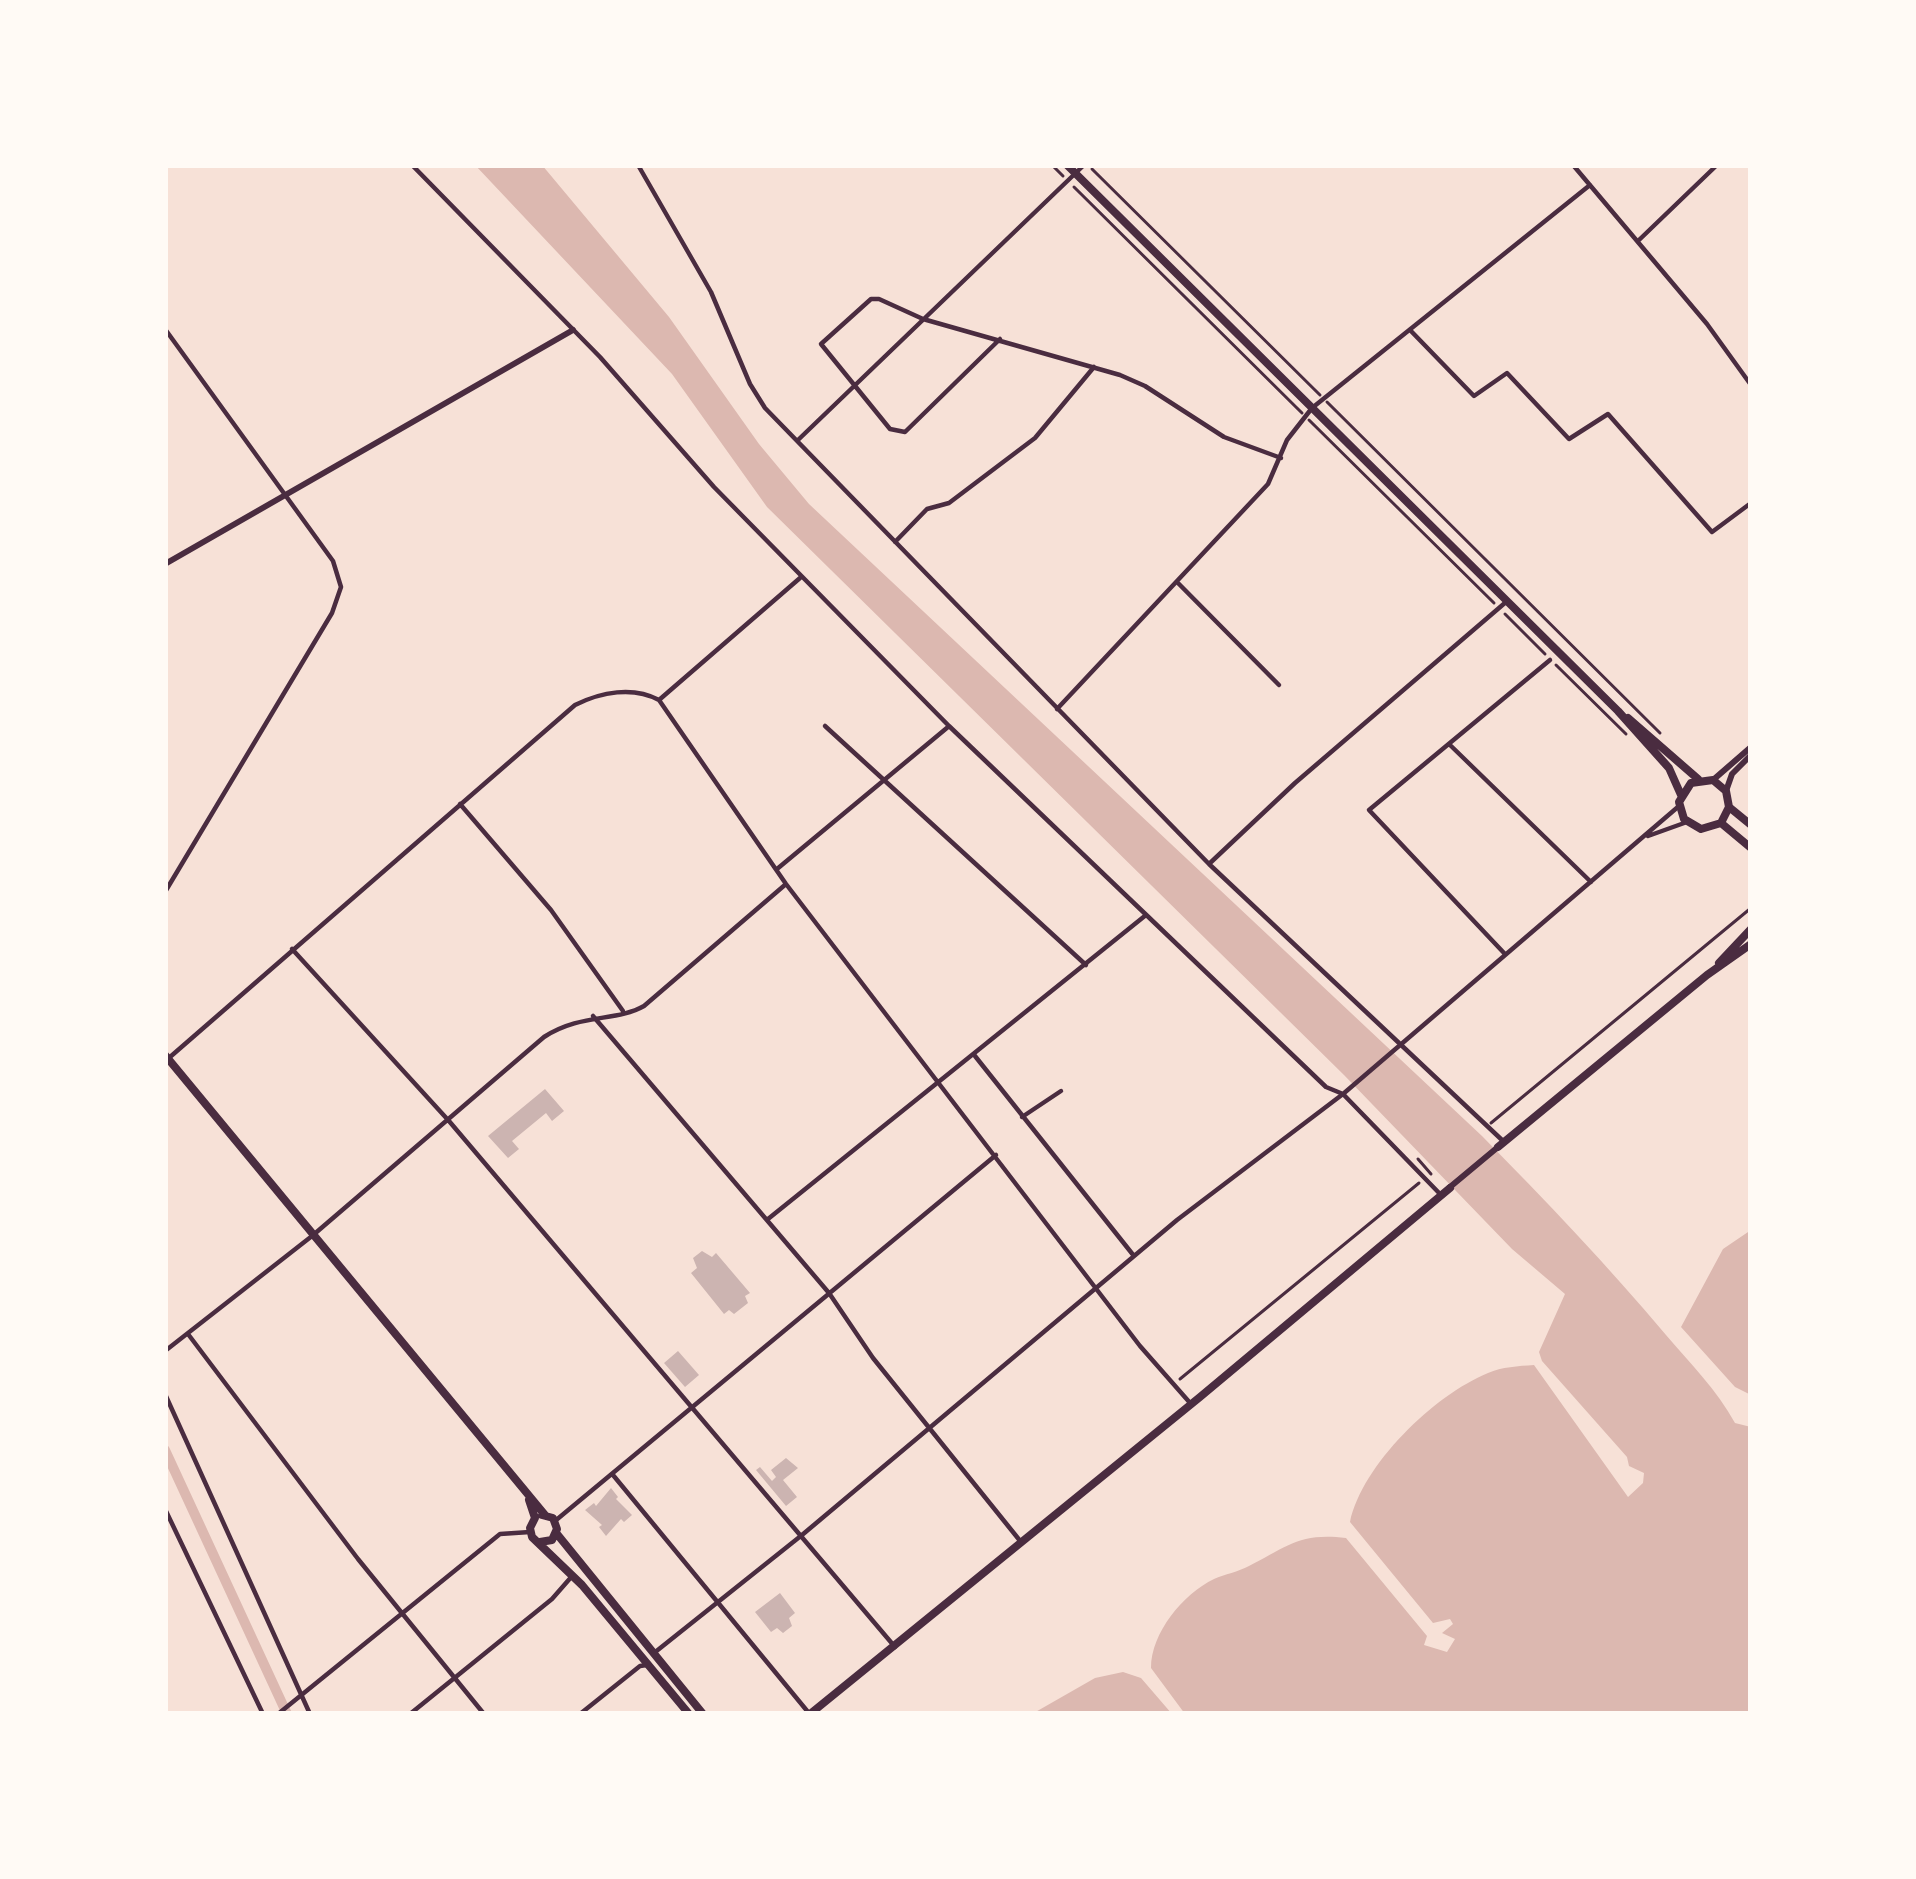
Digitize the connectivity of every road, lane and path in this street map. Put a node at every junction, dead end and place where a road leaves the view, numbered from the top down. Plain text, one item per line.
1 (412, 165) edge
2 (638, 165) edge
3 (1052, 165) edge
4 (1067, 165) edge
5 (1086, 165) edge
6 (1573, 165) edge
7 (1717, 165) edge
8 (1072, 177) junction
9 (1590, 185) junction
10 (1639, 240) junction
11 (923, 319) junction
12 (165, 329) edge
13 (573, 330) junction
14 (1410, 330) junction
15 (1000, 339) junction
16 (1094, 367) junction
17 (855, 386) junction
18 (1751, 386) edge
19 (1323, 398) junction
20 (1308, 412) junction
21 (798, 440) junction
22 (1281, 458) junction
23 (288, 494) junction
24 (1751, 503) edge
25 (895, 543) junction
26 (165, 564) edge
27 (801, 577) junction
28 (1177, 582) junction
29 (1503, 605) junction
30 (1550, 660) junction
31 (1279, 686) dead end
32 (659, 700) junction
33 (1058, 709) junction
34 (1618, 711) junction
35 (825, 726) dead end
36 (949, 726) junction
37 (1659, 732) dead end
38 (1449, 743) junction
39 (1635, 743) dead end
40 (1751, 751) edge
41 (1699, 780) junction
42 (1713, 780) junction
43 (884, 782) junction
44 (1726, 791) junction
45 (1680, 800) junction
46 (460, 804) junction
47 (1730, 806) junction
48 (1687, 822) junction
49 (1720, 824) junction
50 (1751, 825) edge
51 (1637, 841) junction
52 (1751, 848) edge
53 (1209, 864) junction
54 (777, 868) junction
55 (1592, 883) junction
56 (786, 884) junction
57 (165, 892) edge
58 (1751, 908) edge
59 (1147, 915) junction
60 (1751, 929) edge
61 (1751, 944) edge
62 (292, 949) junction
63 (1505, 954) junction
64 (1086, 965) junction
65 (1707, 974) junction
66 (624, 1012) junction
67 (593, 1016) junction
68 (1399, 1044) junction
69 (975, 1056) junction
70 (166, 1057) edge
71 (939, 1082) junction
72 (1061, 1091) dead end
73 (1342, 1094) junction
74 (1022, 1117) junction
75 (449, 1121) junction
76 (1488, 1127) junction
77 (1502, 1145) junction
78 (996, 1155) junction
79 (1425, 1179) junction
80 (1446, 1192) junction
81 (768, 1219) junction
82 (312, 1236) junction
83 (1134, 1256) junction
84 (1099, 1288) junction
85 (829, 1293) junction
86 (188, 1334) junction
87 (165, 1351) edge
88 (1174, 1384) junction
89 (165, 1394) edge
90 (1191, 1404) junction
91 (692, 1406) junction
92 (932, 1432) junction
93 (613, 1475) junction
94 (529, 1499) junction
95 (165, 1509) edge
96 (545, 1515) junction
97 (535, 1518) junction
98 (555, 1521) junction
99 (530, 1532) junction
100 (557, 1534) junction
101 (802, 1535) junction
102 (540, 1542) junction
103 (1022, 1543) junction
104 (573, 1575) junction
105 (718, 1602) junction
106 (404, 1612) junction
107 (895, 1647) junction
108 (655, 1653) junction
109 (648, 1666) junction
110 (455, 1678) junction
111 (299, 1696) junction
112 (263, 1714) edge
113 (278, 1714) edge
114 (310, 1714) edge
115 (410, 1714) edge
116 (484, 1714) edge
117 (580, 1714) edge
118 (688, 1714) edge
119 (704, 1714) edge
120 (810, 1714) edge

1 - 13 street
2 - 21 street
3 - 8 path
4 - 8 main road
5 - 8 street
5 - 19 path
6 - 9 street
7 - 10 street
8 - 11 street
8 - 20 main road
8 - 20 path
9 - 10 street
9 - 14 street
10 - 18 street
11 - 15 street
11 - 17 street
11 - 17 street
12 - 23 street
13 - 23 street
13 - 27 street
14 - 19 street
14 - 24 street
15 - 16 street
15 - 17 street
16 - 22 street
16 - 25 street
17 - 21 street
19 - 20 street
19 - 37 path
20 - 22 street
20 - 29 main road
20 - 29 path
21 - 25 street
22 - 28 street
23 - 26 street
23 - 57 street
25 - 33 street
27 - 32 street
27 - 36 street
28 - 31 street
28 - 33 street
29 - 30 path
29 - 34 main road
29 - 53 street
30 - 38 street
30 - 39 path
32 - 46 street
32 - 54 street
33 - 53 street
34 - 41 main road
34 - 45 main road
35 - 43 street
36 - 43 street
36 - 59 street
38 - 55 street
38 - 63 street
40 - 42 street
40 - 44 street
41 - 42 main road
41 - 45 main road
42 - 44 main road
43 - 54 street
43 - 64 street
44 - 47 main road
45 - 48 main road
45 - 51 street
46 - 62 street
46 - 66 street
47 - 49 main road
47 - 50 main road
48 - 49 main road
48 - 51 street
49 - 52 main road
51 - 55 street
53 - 68 street
54 - 56 street
55 - 63 street
56 - 66 street
56 - 71 street
58 - 76 path
59 - 64 street
59 - 73 street
60 - 65 main road
61 - 65 main road
62 - 70 street
62 - 75 street
63 - 68 street
64 - 69 street
65 - 77 main road
66 - 67 street
67 - 75 street
67 - 81 street
68 - 73 street
68 - 76 street
69 - 71 street
69 - 74 street
70 - 82 main road
71 - 78 street
71 - 81 street
72 - 74 street
73 - 79 street
73 - 83 street
74 - 83 street
75 - 82 street
75 - 91 street
76 - 77 street
77 - 80 street
78 - 84 street
78 - 85 street
79 - 80 street
79 - 88 path
80 - 90 main road
81 - 85 street
82 - 86 street
82 - 94 main road
83 - 84 street
84 - 88 street
84 - 92 street
85 - 91 street
85 - 92 street
86 - 87 street
86 - 106 street
88 - 90 street
89 - 111 street
90 - 103 main road
91 - 93 street
91 - 101 street
92 - 101 street
92 - 103 street
93 - 98 street
93 - 105 street
94 - 96 main road
94 - 97 main road
95 - 112 street
96 - 97 main road
96 - 98 main road
97 - 99 main road
98 - 100 main road
99 - 102 main road
99 - 106 street
100 - 102 main road
100 - 108 main road
101 - 105 street
101 - 107 street
102 - 104 main road
103 - 107 main road
104 - 109 main road
104 - 110 street
105 - 108 street
105 - 120 street
106 - 110 street
106 - 111 street
107 - 120 main road
108 - 119 main road
109 - 117 street
109 - 118 main road
110 - 115 street
110 - 116 street
111 - 113 street
111 - 114 street

